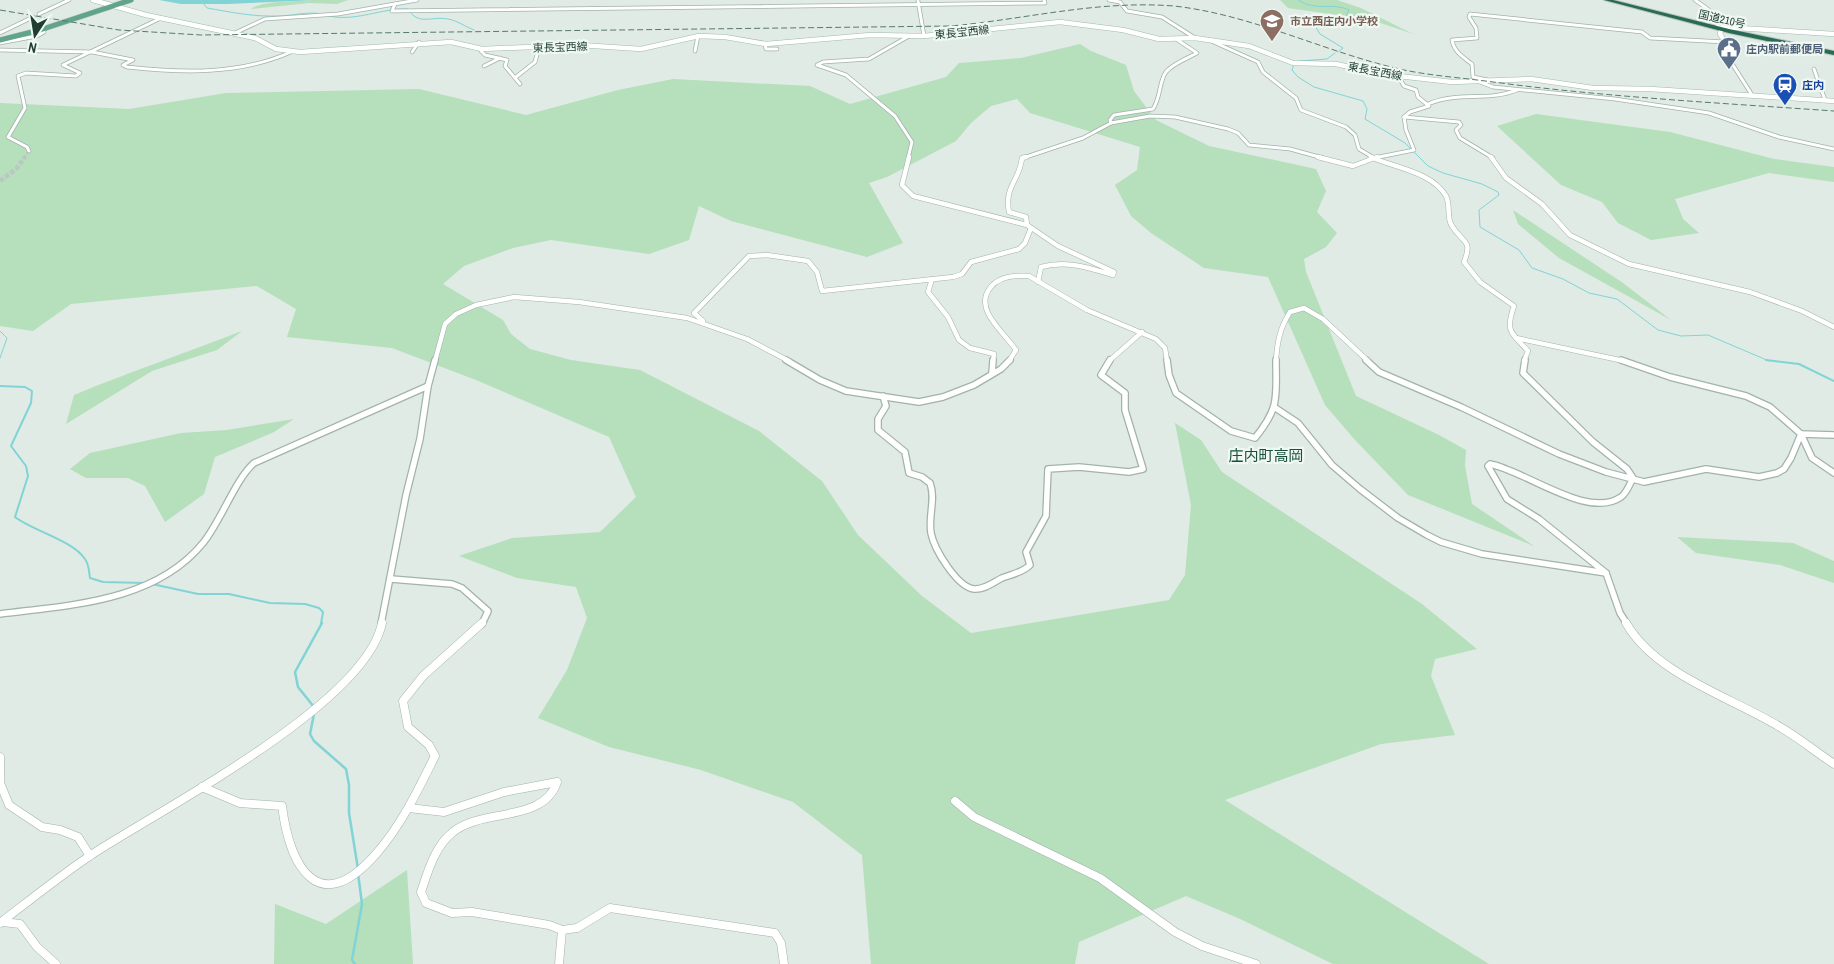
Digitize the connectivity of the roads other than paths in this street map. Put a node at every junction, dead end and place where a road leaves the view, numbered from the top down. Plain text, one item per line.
1 (69, 0) edge
2 (93, 0) edge
3 (417, 0) edge
4 (1044, 0) edge
5 (1109, 0) edge
6 (1607, 0) edge
7 (1695, 0) edge
8 (129, 1) edge
9 (919, 2) edge
10 (395, 4) junction
11 (112, 6) junction
12 (39, 14) dead end
13 (33, 17) dead end
14 (161, 18) junction
15 (1719, 29) junction
16 (0, 33) edge
17 (235, 33) junction
18 (1834, 34) edge
19 (698, 36) junction
20 (909, 36) junction
21 (924, 36) junction
22 (1195, 38) junction
23 (1176, 39) junction
24 (1209, 40) junction
25 (0, 42) edge
26 (419, 42) junction
27 (1725, 42) junction
28 (765, 44) junction
29 (539, 47) junction
30 (482, 49) junction
31 (777, 49) dead end
32 (0, 50) edge
33 (696, 51) dead end
34 (1731, 51) joint
35 (291, 52) junction
36 (412, 52) dead end
37 (86, 53) junction
38 (1834, 53) edge
39 (500, 58) junction
40 (484, 66) dead end
41 (1814, 69) dead end
42 (1398, 76) junction
43 (516, 78) junction
44 (1498, 81) junction
45 (1480, 82) junction
46 (520, 84) dead end
47 (1517, 90) junction
48 (1752, 95) junction
49 (1825, 100) junction
50 (1834, 101) edge
51 (1428, 104) junction
52 (1404, 117) junction
53 (1111, 123) junction
54 (1834, 149) edge
55 (29, 151) dead end
56 (1375, 157) junction
57 (1029, 227) junction
58 (932, 279) junction
59 (1038, 282) junction
60 (1834, 327) edge
61 (713, 328) junction
62 (1142, 332) junction
63 (1516, 338) junction
64 (992, 373) junction
65 (428, 386) junction
66 (883, 396) junction
67 (1274, 407) junction
68 (1801, 434) junction
69 (1834, 435) edge
70 (1834, 474) edge
71 (1633, 478) junction
72 (1606, 573) junction
73 (391, 579) junction
74 (0, 614) edge
75 (0, 756) edge
76 (1834, 764) edge
77 (202, 787) junction
78 (955, 801) dead end
79 (409, 808) junction
80 (90, 856) junction
81 (2, 922) edge
82 (562, 930) junction
83 (56, 964) edge
84 (559, 964) edge
85 (784, 964) edge
86 (1256, 964) edge

1 - 12 street
2 - 11 main road, 東長宝西線
3 - 10 street
4 - 9 street
5 - 22 street
6 - 15 highway, 国道210号
7 - 15 street
8 - 11 main road
9 - 10 street
9 - 21 street
10 - 17 street
11 - 14 main road, 東長宝西線
11 - 25 main road
13 - 16 street
14 - 17 main road, 東長宝西線
14 - 37 street
15 - 18 main road
15 - 27 main road
15 - 38 highway, 国道210号
17 - 35 main road, 東長宝西線
19 - 28 main road, 東長宝西線
19 - 29 main road, 東長宝西線
19 - 33 street
20 - 21 main road, 東長宝西線
20 - 28 main road, 東長宝西線
20 - 57 street
21 - 23 main road, 東長宝西線
22 - 23 main road, 東長宝西線
22 - 24 main road, 東長宝西線
23 - 53 street
24 - 42 main road, 東長宝西線
24 - 56 street
26 - 30 main road, 東長宝西線
26 - 35 main road, 東長宝西線
26 - 36 street
27 - 34 main road
27 - 44 street
28 - 31 street
29 - 30 main road, 東長宝西線
29 - 43 street
30 - 39 street
32 - 37 street
34 - 48 street
35 - 37 street
37 - 55 street
39 - 40 street
39 - 43 street
41 - 49 street
42 - 45 main road, 東長宝西線
42 - 51 street
43 - 46 street
44 - 45 main road, 東長宝西線
44 - 48 main road, 東長宝西線
45 - 47 street
47 - 51 street
47 - 54 street
48 - 49 main road, 東長宝西線
49 - 50 main road, 東長宝西線
51 - 52 street
52 - 56 street
52 - 60 street
53 - 56 street
53 - 57 street
56 - 63 street
57 - 58 street
57 - 59 street
58 - 61 street
58 - 64 street
59 - 62 street
59 - 64 street
61 - 65 street
61 - 66 street
62 - 66 street
62 - 67 street
63 - 68 street
63 - 71 street
64 - 66 street
65 - 73 street
65 - 74 street
67 - 71 street
67 - 72 street
68 - 69 street
68 - 70 street
68 - 71 street
71 - 72 street
72 - 76 street
73 - 77 street
73 - 79 street
75 - 80 street
77 - 79 street
77 - 80 street
78 - 86 street
79 - 82 street
80 - 81 street
81 - 83 street
82 - 84 street
82 - 85 street

